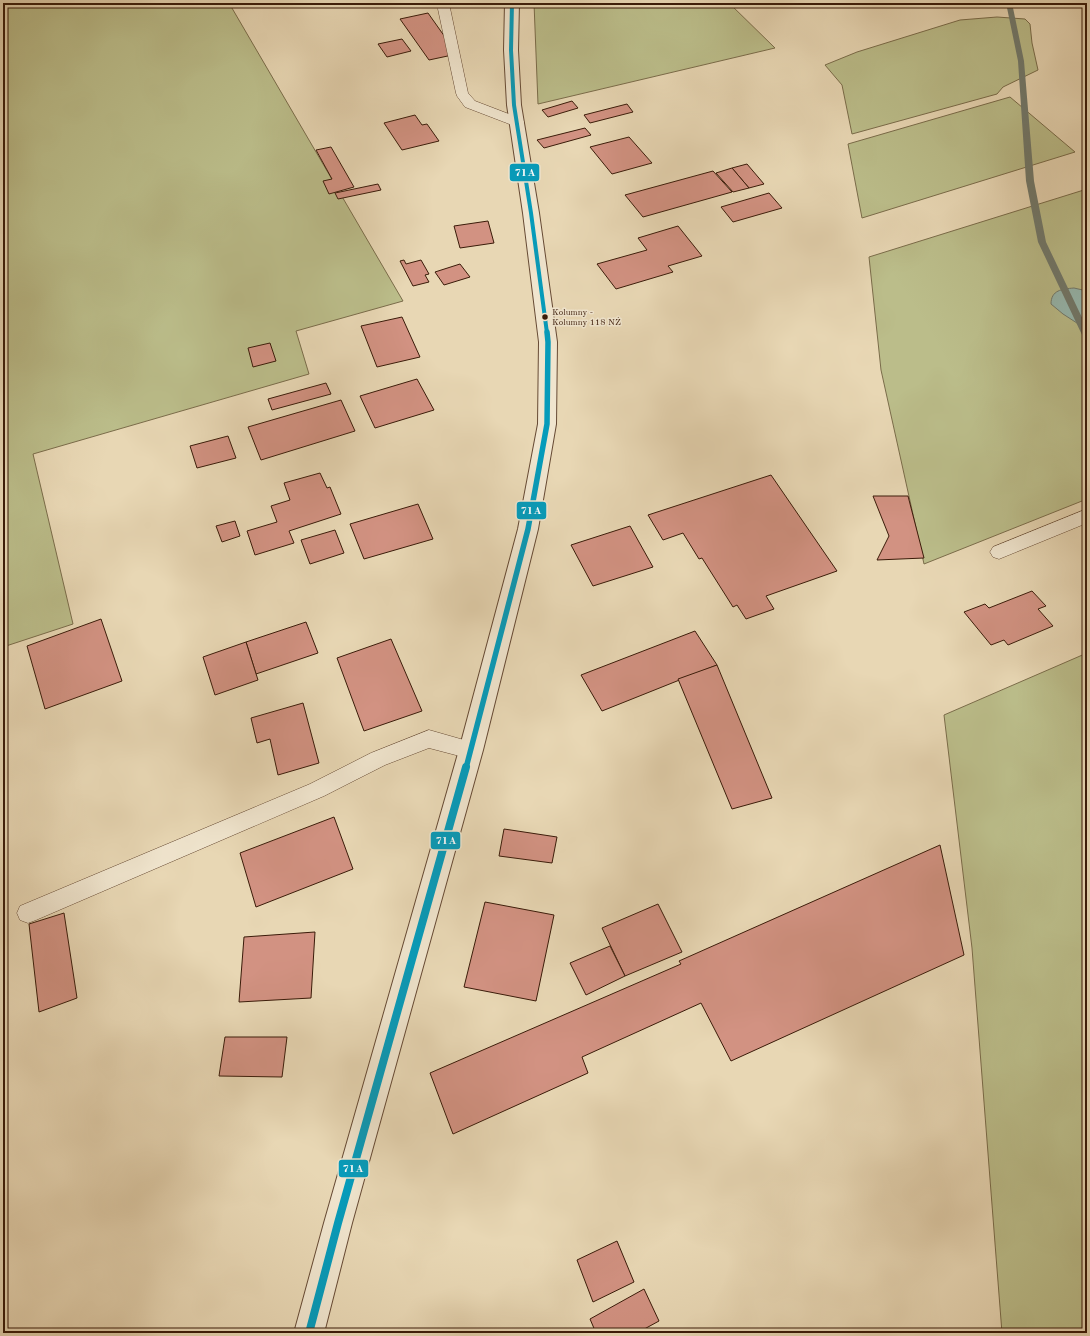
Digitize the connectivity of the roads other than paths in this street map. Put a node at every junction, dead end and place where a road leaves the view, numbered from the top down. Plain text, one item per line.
1 (512, 3) edge
2 (443, 5) edge
3 (517, 122) junction
4 (1087, 516) edge
5 (999, 552) dead end
6 (471, 750) junction
7 (28, 913) dead end
8 (309, 1333) edge

1 - 3 street
2 - 3 lane
3 - 6 street
4 - 5 lane
6 - 7 lane
6 - 8 street

